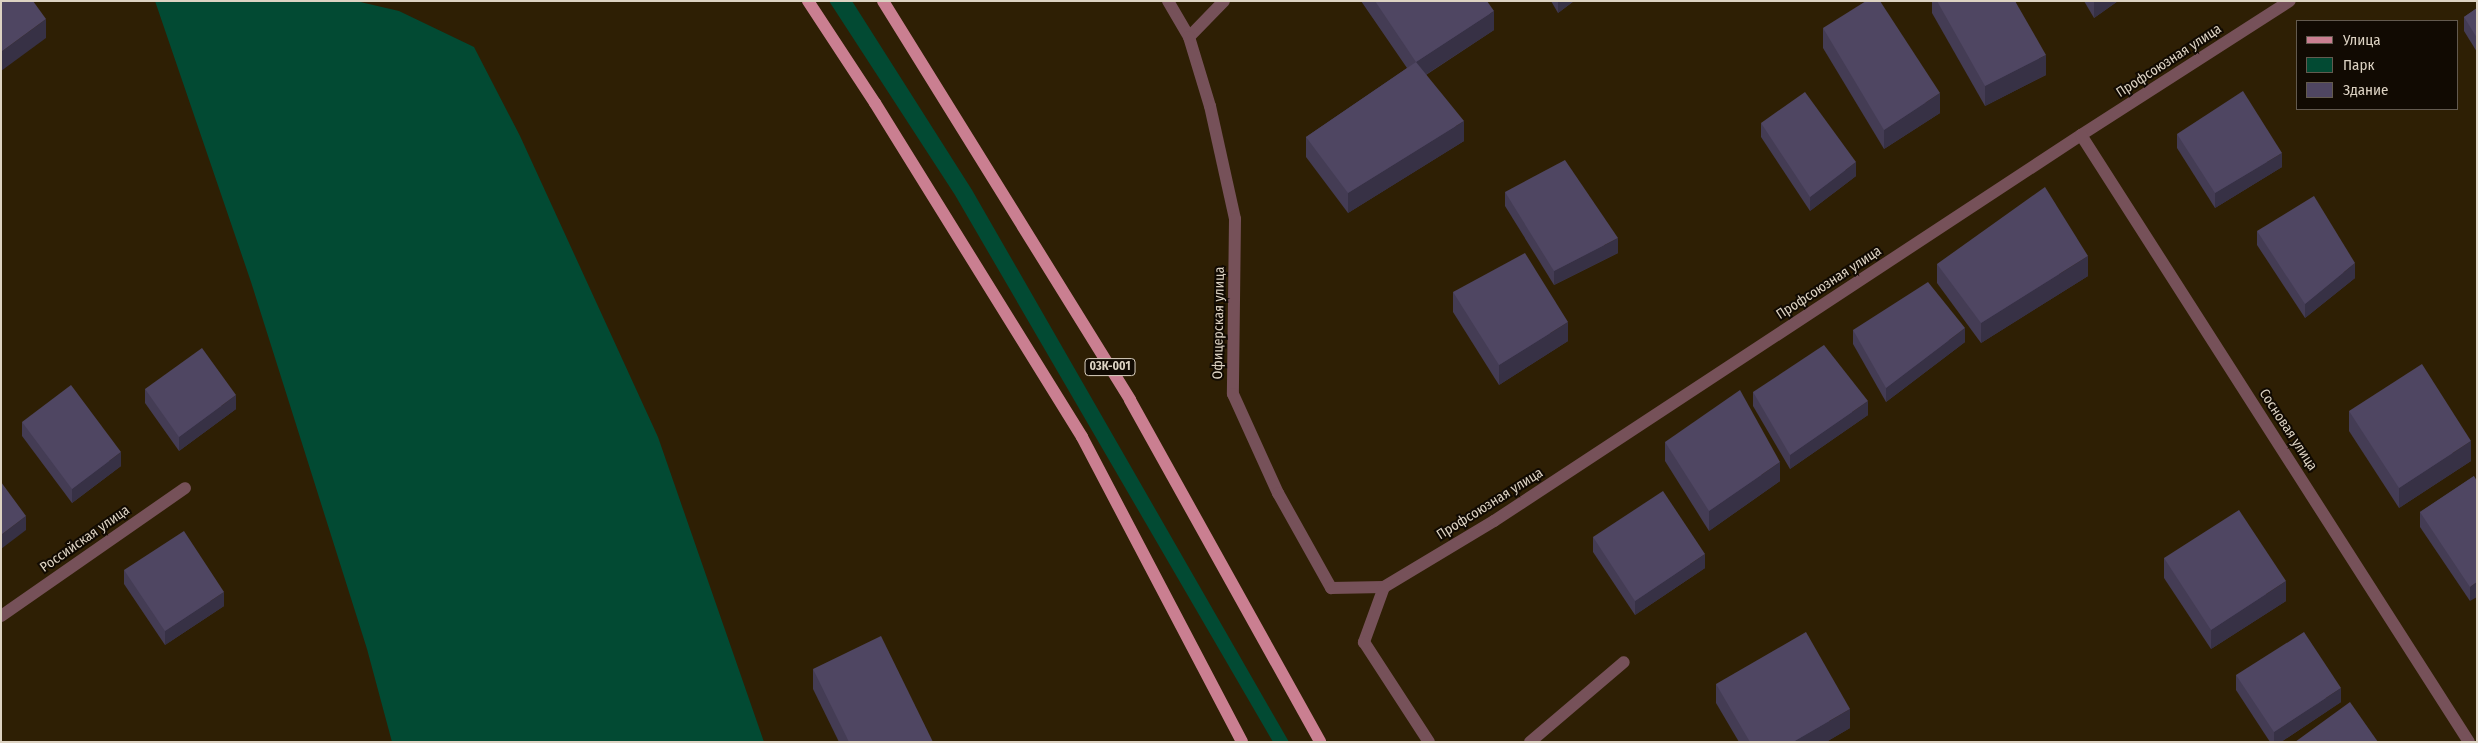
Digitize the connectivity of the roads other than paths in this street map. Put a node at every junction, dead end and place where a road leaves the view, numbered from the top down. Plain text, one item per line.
1 (808, 1) edge
2 (883, 1) edge
3 (1168, 1) edge
4 (1224, 1) edge
5 (2290, 1) edge
6 (1189, 37) junction
7 (2080, 135) junction
8 (185, 488) dead end
9 (1384, 587) junction
10 (1, 616) edge
11 (1624, 662) dead end
12 (1242, 742) edge
13 (1320, 742) edge
14 (1429, 742) edge
15 (1530, 742) edge
16 (2469, 742) edge

1 - 12 main road
2 - 13 main road, 03К-001
3 - 6 street
4 - 6 street
5 - 7 street, Профсоюзная улица
6 - 9 street, Офицерская улица
7 - 9 street, Профсоюзная улица
7 - 16 street, Сосновая улица
8 - 10 street, Российская улица
9 - 14 street
11 - 15 street

